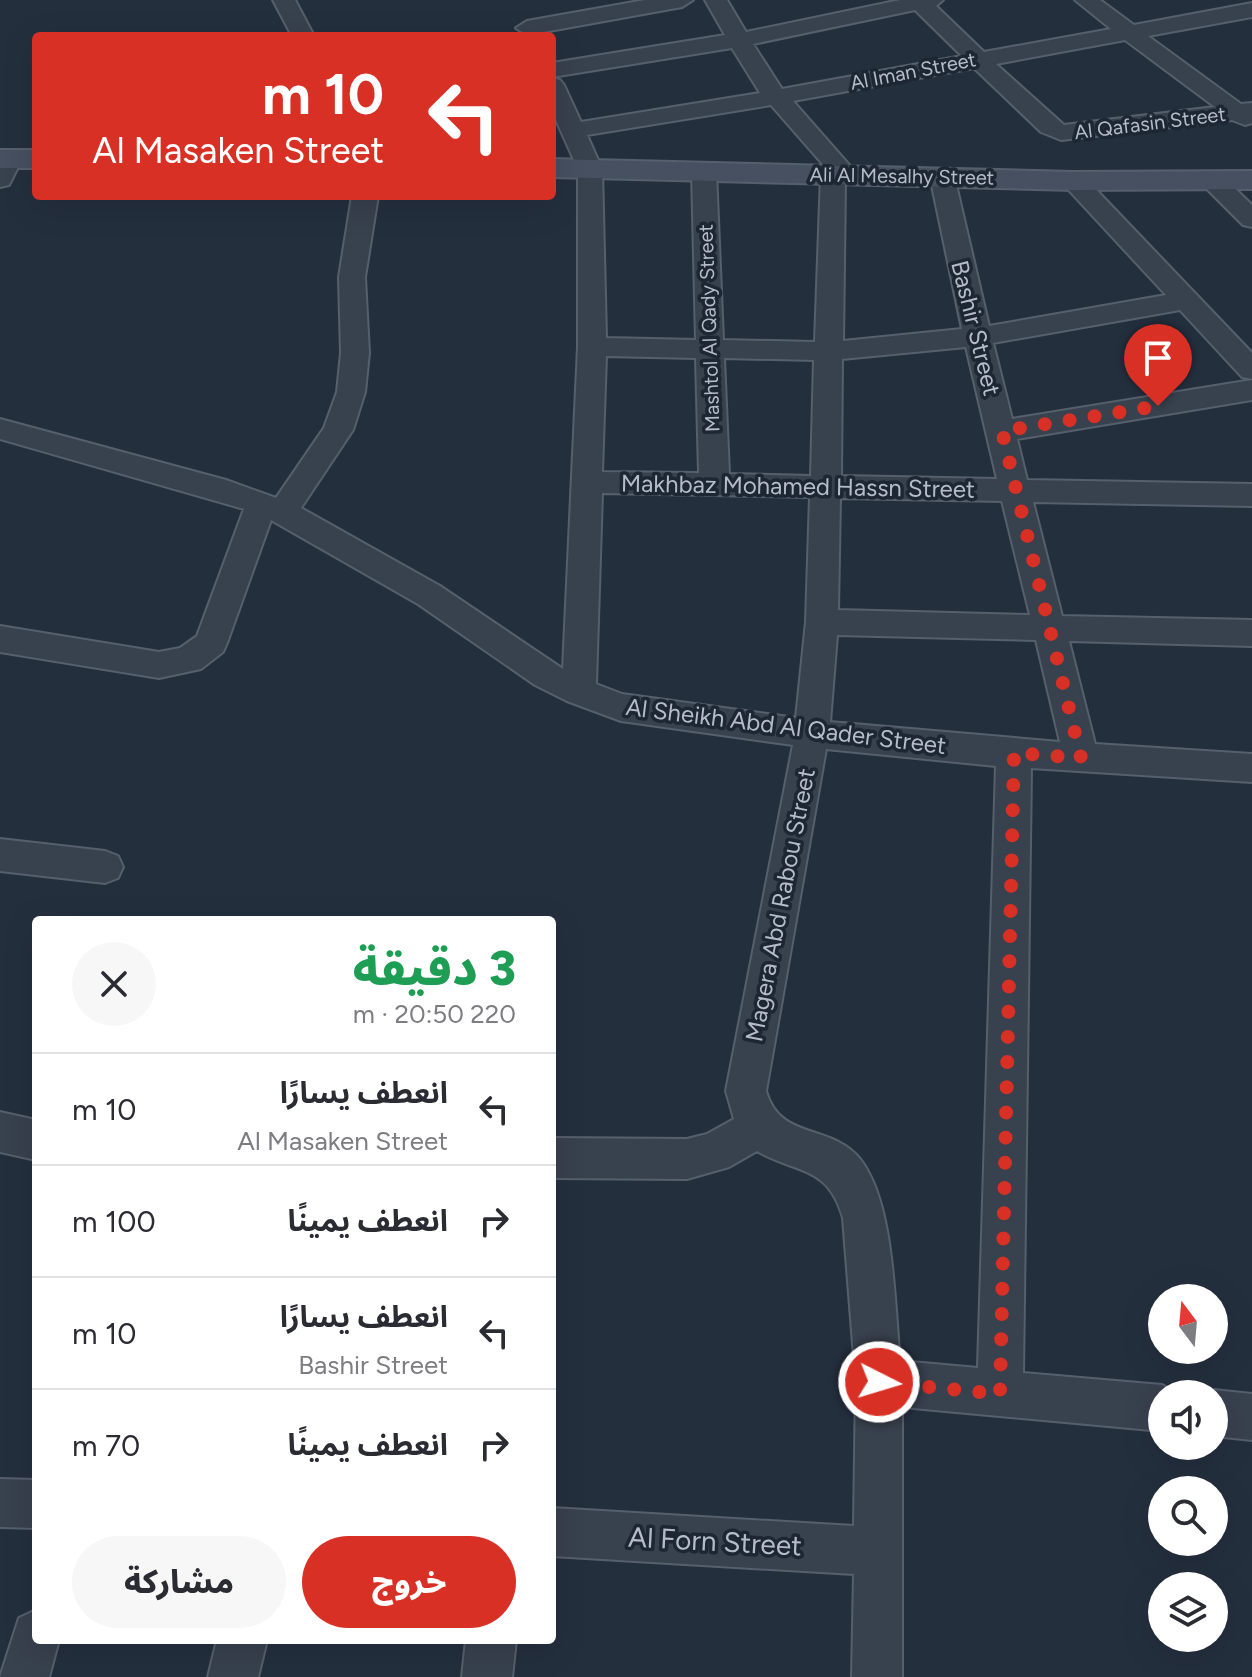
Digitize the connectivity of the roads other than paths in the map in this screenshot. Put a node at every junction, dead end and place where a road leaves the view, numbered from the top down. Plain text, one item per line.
1 (284, 0) edge
2 (682, 0) edge
3 (716, 0) edge
4 (1086, 0) edge
5 (923, 1) edge
6 (1252, 10) edge
7 (526, 26) edge
8 (1126, 31) junction
9 (301, 32) edge
10 (738, 40) junction
11 (978, 59) junction
12 (556, 69) edge
13 (556, 94) edge
14 (776, 97) junction
15 (1247, 115) edge
16 (573, 130) junction
17 (556, 168) edge
18 (590, 169) junction
19 (704, 171) junction
20 (839, 175) junction
21 (942, 176) junction
22 (1212, 180) junction
23 (1252, 180) edge
24 (1074, 181) junction
25 (364, 200) edge
26 (1252, 219) edge
27 (1186, 300) junction
28 (976, 337) junction
29 (592, 347) junction
30 (710, 350) junction
31 (830, 351) junction
32 (1252, 370) edge
33 (1252, 390) edge
34 (0, 429) edge
35 (1002, 431) junction
36 (585, 482) junction
37 (714, 485) junction
38 (826, 487) junction
39 (1017, 491) junction
40 (1252, 495) edge
41 (271, 508) junction
42 (822, 622) junction
43 (1050, 629) junction
44 (1252, 633) edge
45 (0, 639) edge
46 (579, 692) junction
47 (812, 734) junction
48 (1014, 753) junction
49 (1081, 758) junction
50 (1252, 768) edge
51 (0, 855) edge
52 (105, 867) dead end
53 (759, 1127) junction
54 (0, 1132) edge
55 (32, 1139) edge
56 (556, 1158) edge
57 (879, 1382) junction
58 (1000, 1394) junction
59 (1148, 1407) edge
60 (1228, 1414) edge
61 (1252, 1417) edge
62 (0, 1503) edge
63 (32, 1504) edge
64 (556, 1532) edge
65 (879, 1551) junction
66 (33, 1644) edge
67 (241, 1644) edge
68 (491, 1644) edge
69 (24, 1677) edge
70 (233, 1677) edge
71 (487, 1677) edge
72 (877, 1677) edge

1 - 9 street
2 - 7 street
3 - 10 street
4 - 8 street
5 - 10 street
5 - 11 street
6 - 8 street, Al Iman Street
8 - 11 street, Al Iman Street
8 - 15 street
10 - 12 street
10 - 14 street
11 - 14 street, Al Iman Street
11 - 15 street, Al Qafasin Street
13 - 16 street
14 - 16 street, Al Iman Street
14 - 20 street
16 - 18 street
17 - 18 street, Ali Al Mesalhy Street
18 - 19 street, Ali Al Mesalhy Street
18 - 29 street
19 - 20 street, Ali Al Mesalhy Street
19 - 30 street, Mashtol Al Qady Street
20 - 21 street, Ali Al Mesalhy Street
20 - 31 street, Magera Abd Rabou Street
21 - 24 street, Ali Al Mesalhy Street
21 - 28 street, Bashir Street
22 - 23 street, Ali Al Mesalhy Street
22 - 24 street, Ali Al Mesalhy Street
22 - 26 street
24 - 27 street
25 - 41 street
27 - 28 street
27 - 32 street
28 - 31 street
28 - 35 street, Bashir Street
29 - 30 street
29 - 36 street
30 - 31 street
30 - 37 street, Mashtol Al Qady Street
31 - 38 street, Magera Abd Rabou Street
33 - 35 street
34 - 41 street, Al Sheikh Abd Al Qader Street
35 - 39 street, Bashir Street
36 - 37 street, Makhbaz Mohamed Hassn Street
36 - 46 street
37 - 38 street, Makhbaz Mohamed Hassn Street
38 - 39 street, Makhbaz Mohamed Hassn Street
38 - 42 street, Magera Abd Rabou Street
39 - 40 street, Makhbaz Mohamed Hassn Street
39 - 43 street, Bashir Street
41 - 45 street
41 - 46 street, Al Sheikh Abd Al Qader Street
42 - 43 street
42 - 47 street, Magera Abd Rabou Street
43 - 44 street
43 - 49 street, Bashir Street
46 - 47 street, Al Sheikh Abd Al Qader Street
47 - 48 street, Al Sheikh Abd Al Qader Street
47 - 53 street, Magera Abd Rabou Street
48 - 49 street, Al Sheikh Abd Al Qader Street
48 - 58 street
49 - 50 street, Al Sheikh Abd Al Qader Street
51 - 52 street
53 - 56 street
53 - 57 street
54 - 55 street
57 - 58 street
57 - 65 street
58 - 59 street
60 - 61 street
62 - 63 street
64 - 65 street, Al Forn Street
65 - 72 street
66 - 69 street
67 - 70 street
68 - 71 street

